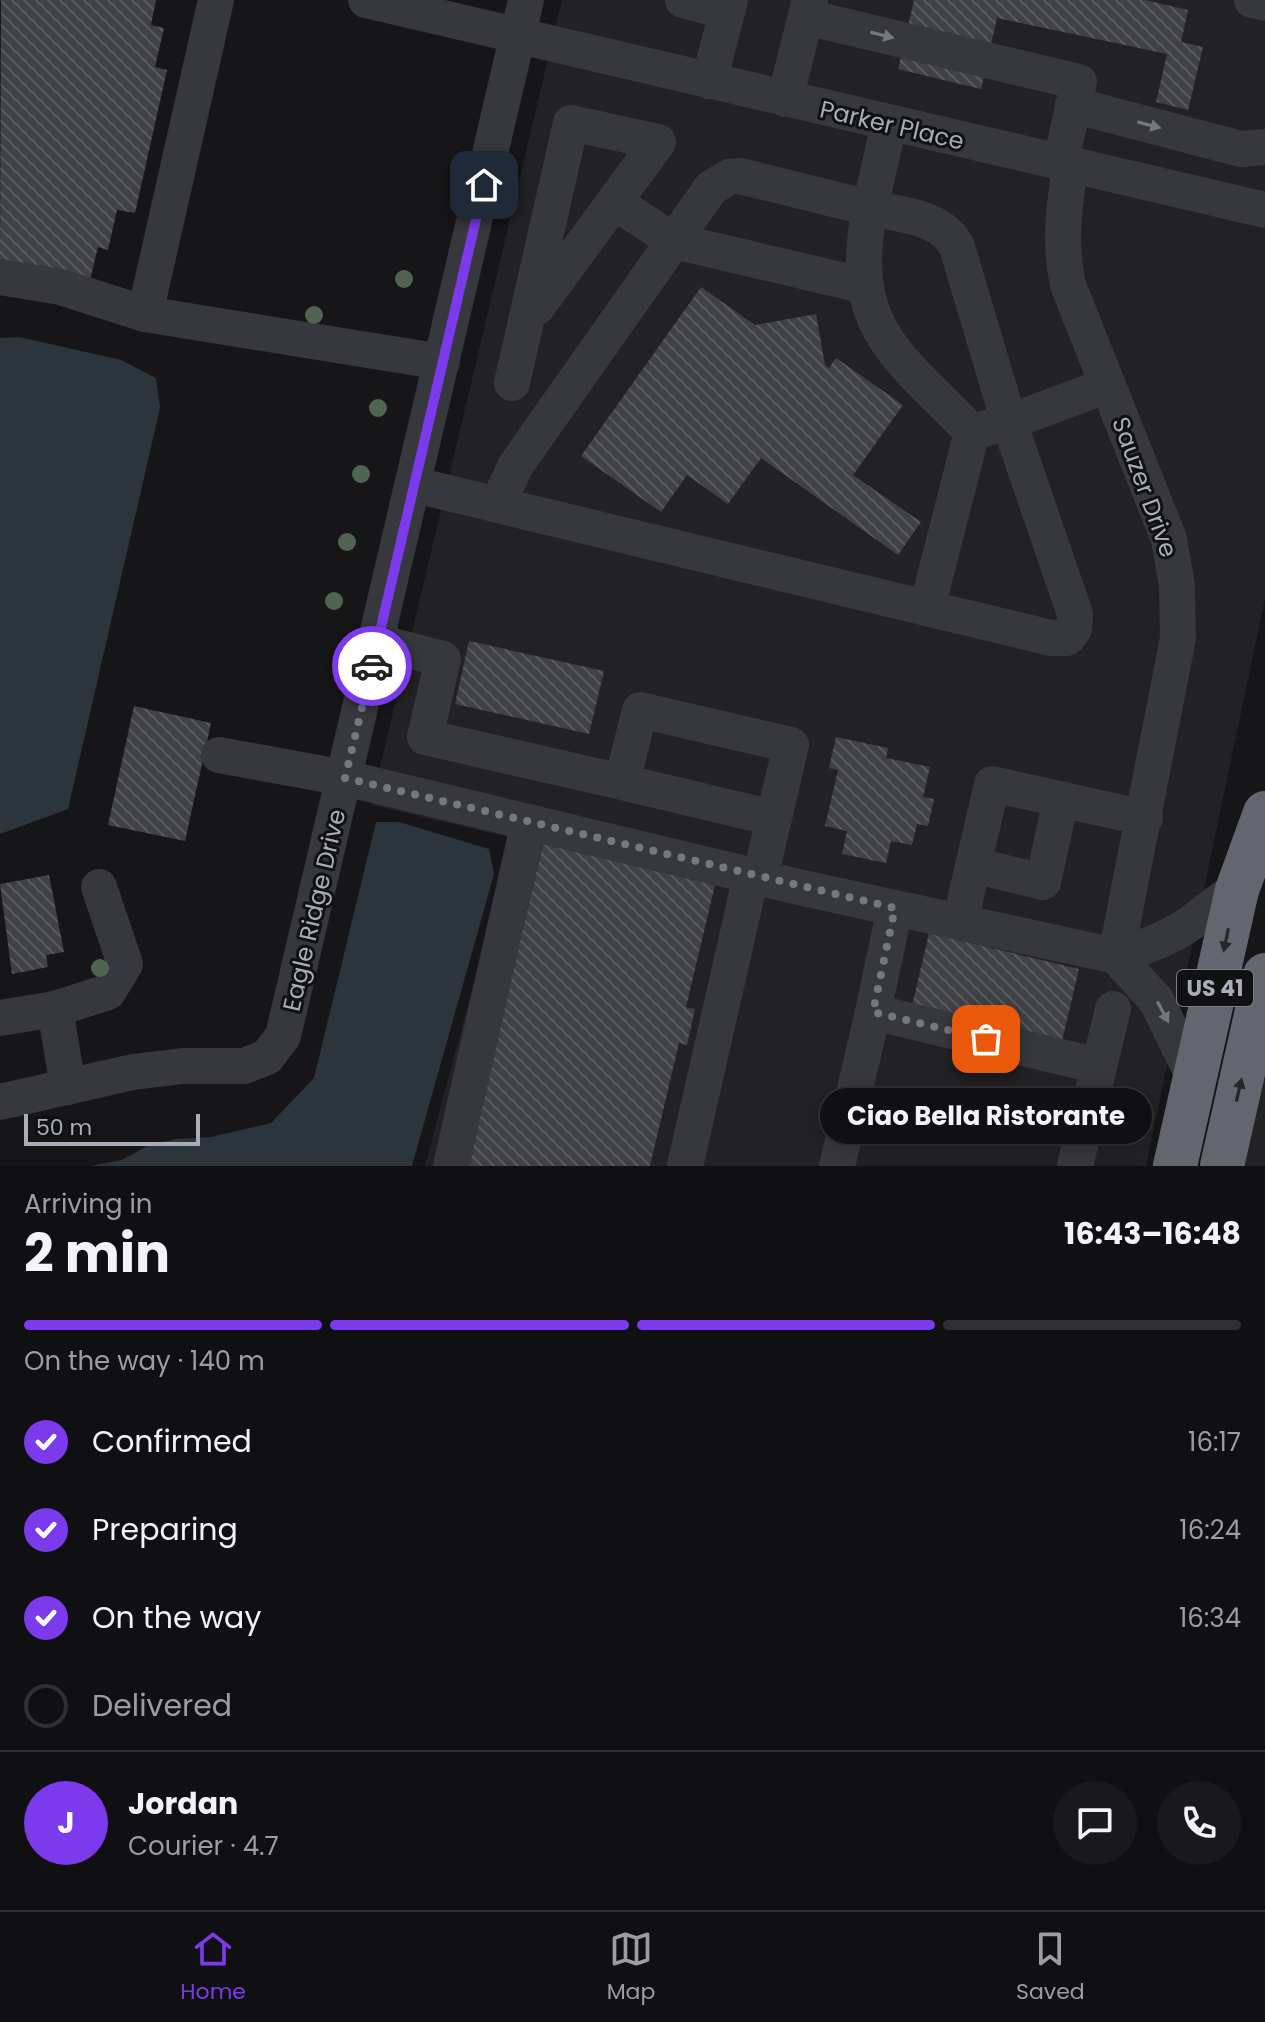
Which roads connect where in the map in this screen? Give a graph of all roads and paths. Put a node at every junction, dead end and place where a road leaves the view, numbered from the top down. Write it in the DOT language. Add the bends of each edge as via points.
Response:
graph roads {
  1 [pos="216,0"];
  2 [pos="366,0"];
  3 [pos="526,0"];
  4 [pos="683,0"];
  5 [pos="1252,0"];
  6 [pos="1265,3"];
  7 [pos="728,6"];
  8 [pos="808,8"];
  9 [pos="519,37"];
  10 [pos="709,81"];
  11 [pos="1076,94"];
  12 [pos="785,99"];
  13 [pos="889,124"];
  14 [pos="1265,147"];
  15 [pos="1065,165"];
  16 [pos="614,202"];
  17 [pos="870,208"];
  18 [pos="1265,210"];
  19 [pos="674,241"];
  20 [pos="0,277"];
  21 [pos="866,286"];
  22 [pos="145,314"];
  23 [pos="528,318"];
  24 [pos="442,362"];
  25 [pos="512,383"];
  26 [pos="1108,385"];
  27 [pos="1009,422"];
  28 [pos="972,432"];
  29 [pos="415,485"];
  30 [pos="497,505"];
  31 [pos="927,608"];
  32 [pos="377,642"];
  33 [pos="219,755"];
  34 [pos="511,756"];
  35 [pos="345,778"];
  36 [pos="622,782"];
  37 [pos="1061,799"];
  38 [pos="1265,813"];
  39 [pos="513,818"];
  40 [pos="774,818"];
  41 [pos="1145,818"];
  42 [pos="973,865"];
  43 [pos="756,877"];
  44 [pos="99,887"];
  45 [pos="1237,890"];
  46 [pos="895,908"];
  47 [pos="960,922"];
  48 [pos="1116,956"];
  49 [pos="1263,996"];
  50 [pos="55,1009"];
  51 [pos="1113,1009"];
  52 [pos="873,1012"];
  53 [pos="0,1018"];
  54 [pos="1099,1066"];
  55 [pos="1195,1079"];
  56 [pos="68,1087"];
  57 [pos="0,1102"];
  58 [pos="451,1166"];
  59 [pos="685,1166"];
  60 [pos="837,1166"];
  61 [pos="1075,1166"];
  62 [pos="1175,1166"];
  63 [pos="1222,1166"];
  1 -- 22 [label="street"];
  2 -- 9 [label="street, Parker Place"];
  3 -- 9 [label="street, Eagle Ridge Drive"];
  4 -- 7 [label="street"];
  5 -- 6 [label="street"];
  7 -- 10 [label="street"];
  8 -- 11 [label="street, one-way"];
  8 -- 12 [label="street"];
  9 -- 10 [label="street, Parker Place"];
  9 -- 24 [label="street, Eagle Ridge Drive"];
  10 -- 12 [label="street, Parker Place"];
  11 -- 14 [label="street, one-way" via="1241,149"];
  11 -- 15 [label="street, Sauzer Drive"];
  12 -- 13 [label="street, Parker Place"];
  13 -- 15 [label="street, Parker Place"];
  13 -- 17 [label="street"];
  15 -- 18 [label="street, Parker Place"];
  15 -- 26 [label="street, Sauzer Drive" via="1062,259 1078,315"];
  16 -- 19 [label="street"];
  16 -- 23 [label="street"];
  16 -- 23 [label="street" via="658,142 571,123"];
  17 -- 19 [label="street" via="729,177 711,188"];
  17 -- 21 [label="street" via="864,239"];
  17 -- 27 [label="street" via="929,222 950,234"];
  19 -- 21 [label="street"];
  19 -- 30 [label="street" via="516,465"];
  20 -- 22 [label="street" via="61,287"];
  21 -- 28 [label="street" via="875,325 887,344"];
  22 -- 24 [label="street"];
  23 -- 25 [label="street"];
  24 -- 29 [label="street, Eagle Ridge Drive"];
  26 -- 27 [label="street"];
  26 -- 41 [label="street, Sauzer Drive" via="1169,539 1177,586 1178,638"];
  27 -- 28 [label="street"];
  27 -- 31 [label="street" via="1075,614 1074,629 1067,638 1051,638"];
  28 -- 31 [label="street"];
  29 -- 30 [label="street"];
  29 -- 32 [label="street, Eagle Ridge Drive"];
  30 -- 31 [label="street"];
  32 -- 34 [label="street" via="443,659 425,737"];
  32 -- 35 [label="street, Eagle Ridge Drive"];
  33 -- 35 [label="street"];
  34 -- 36 [label="street"];
  34 -- 39 [label="street"];
  35 -- 39 [label="street"];
  35 -- 56 [label="street, Eagle Ridge Drive" via="290,1015 274,1049 244,1066 183,1066"];
  36 -- 40 [label="street"];
  36 -- 40 [label="street" via="640,710 791,745"];
  37 -- 41 [label="street"];
  37 -- 42 [label="street" via="992,784"];
  37 -- 42 [label="street" via="1043,882"];
  38 -- 45 [label="highway, US 41"];
  39 -- 43 [label="street"];
  39 -- 58 [label="street"];
  40 -- 43 [label="street"];
  41 -- 48 [label="street, Sauzer Drive"];
  42 -- 47 [label="street"];
  43 -- 46 [label="street"];
  43 -- 59 [label="street"];
  44 -- 50 [label="street" via="125,964 108,992"];
  45 -- 48 [label="street" via="1213,902 1183,929"];
  45 -- 55 [label="highway, US 41, one-way"];
  46 -- 47 [label="street"];
  46 -- 52 [label="street"];
  47 -- 48 [label="street"];
  48 -- 55 [label="street, one-way" via="1156,1000"];
  63 -- 49 [label="highway, US 41, one-way"];
  50 -- 53 [label="street"];
  50 -- 56 [label="street"];
  51 -- 54 [label="street"];
  52 -- 54 [label="street"];
  52 -- 60 [label="street"];
  54 -- 61 [label="street"];
  55 -- 62 [label="highway, US 41"];
  56 -- 57 [label="street"];
}
